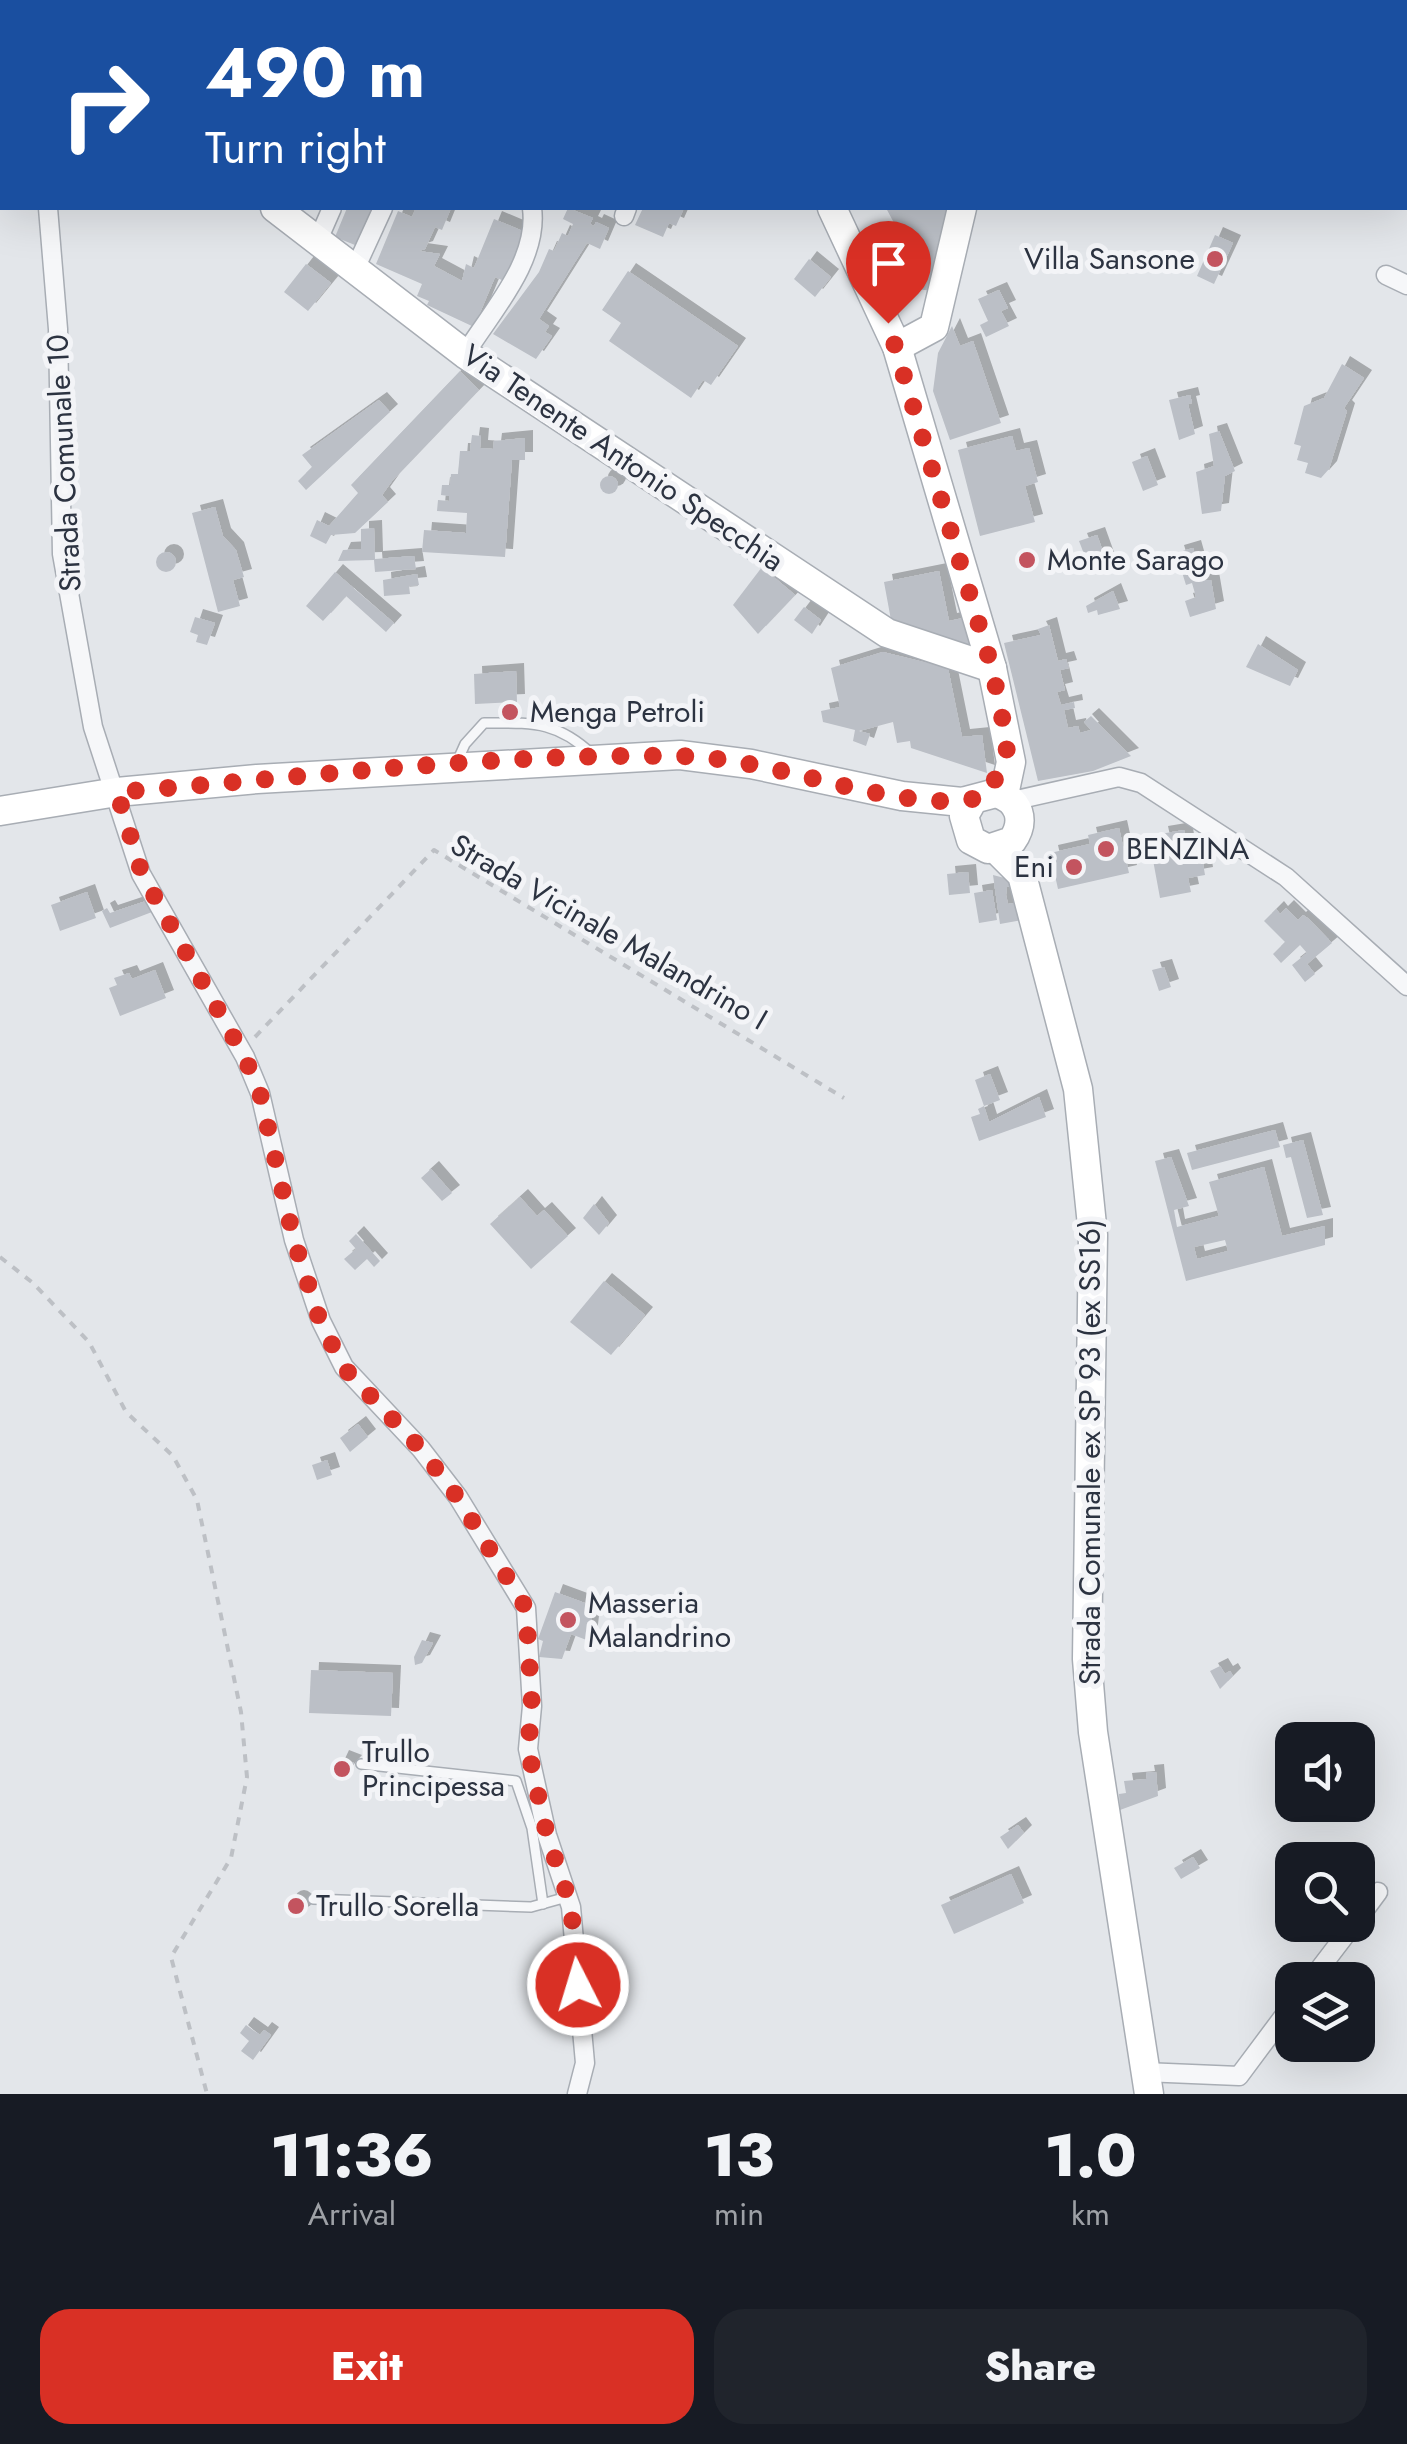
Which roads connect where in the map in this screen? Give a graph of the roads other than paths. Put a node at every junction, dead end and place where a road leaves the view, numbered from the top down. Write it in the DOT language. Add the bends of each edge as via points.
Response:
graph roads {
  1 [pos="48,210"];
  2 [pos="278,210"];
  3 [pos="331,210"];
  4 [pos="382,210"];
  5 [pos="532,210"];
  6 [pos="833,210"];
  7 [pos="962,210"];
  8 [pos="318,240"];
  9 [pos="355,269"];
  10 [pos="1386,275"];
  11 [pos="1407,285"];
  12 [pos="897,347"];
  13 [pos="465,354"];
  14 [pos="992,668"];
  15 [pos="596,758"];
  16 [pos="456,766"];
  17 [pos="117,792"];
  18 [pos="902,796"];
  19 [pos="995,797"];
  20 [pos="0,811"];
  21 [pos="965,829"];
  22 [pos="1019,830"];
  23 [pos="996,849"];
  24 [pos="1040,930"];
  25 [pos="1407,986"];
  26 [pos="362,1764"];
  27 [pos="1378,1892"];
  28 [pos="1375,1896"];
  29 [pos="567,1897"];
  30 [pos="313,1899"];
  31 [pos="544,1904"];
  32 [pos="1340,1942"];
  33 [pos="1325,1962"];
  34 [pos="1275,2028"];
  35 [pos="1146,2083"];
  36 [pos="577,2094"];
  1 -- 17 [label="street, Strada Comunale 10" via="58,328 62,554 93,728"];
  2 -- 8 [label="main road, Via Tenente Antonio Specchia"];
  3 -- 8 [label="street"];
  4 -- 9 [label="street"];
  5 -- 13 [label="street" via="528,253"];
  6 -- 12 [label="main road"];
  7 -- 12 [label="main road" via="934,327"];
  8 -- 9 [label="main road, Via Tenente Antonio Specchia"];
  9 -- 13 [label="main road, Via Tenente Antonio Specchia"];
  10 -- 11 [label="street"];
  12 -- 14 [label="main road"];
  13 -- 14 [label="main road, Via Tenente Antonio Specchia" via="887,633"];
  14 -- 19 [label="main road" via="1008,746"];
  15 -- 16 [label="main road"];
  15 -- 16 [label="lane" via="576,738 542,722 484,723 464,744"];
  15 -- 18 [label="main road" via="734,762"];
  16 -- 17 [label="main road"];
  17 -- 20 [label="main road"];
  17 -- 29 [label="street, Strada Comunale 10" via="142,874 241,1051 272,1132 284,1204 320,1321 344,1368 458,1498 526,1608 528,1749"];
  18 -- 19 [label="main road"];
  18 -- 21 [label="main road"];
  19 -- 21 [label="main road" via="966,810"];
  19 -- 22 [label="main road" via="1020,818"];
  19 -- 25 [label="street" via="1118,777 1140,783 1286,877"];
  21 -- 23 [label="main road" via="976,844"];
  22 -- 23 [label="main road"];
  22 -- 24 [label="main road, Strada Comunale ex SP 93 (ex SS16)"];
  23 -- 24 [label="main road, Strada Comunale ex SP 93 (ex SS16)" via="1022,875"];
  24 -- 35 [label="main road, Strada Comunale ex SP 93 (ex SS16)" via="1078,1089 1093,1235 1087,1659"];
  26 -- 31 [label="lane" via="516,1781 532,1828"];
  27 -- 28 [label="street"];
  29 -- 31 [label="lane"];
  29 -- 36 [label="street, Strada Comunale 10" via="585,2064"];
  30 -- 31 [label="lane"];
  32 -- 33 [label="street"];
  34 -- 35 [label="street" via="1239,2076"];
}
